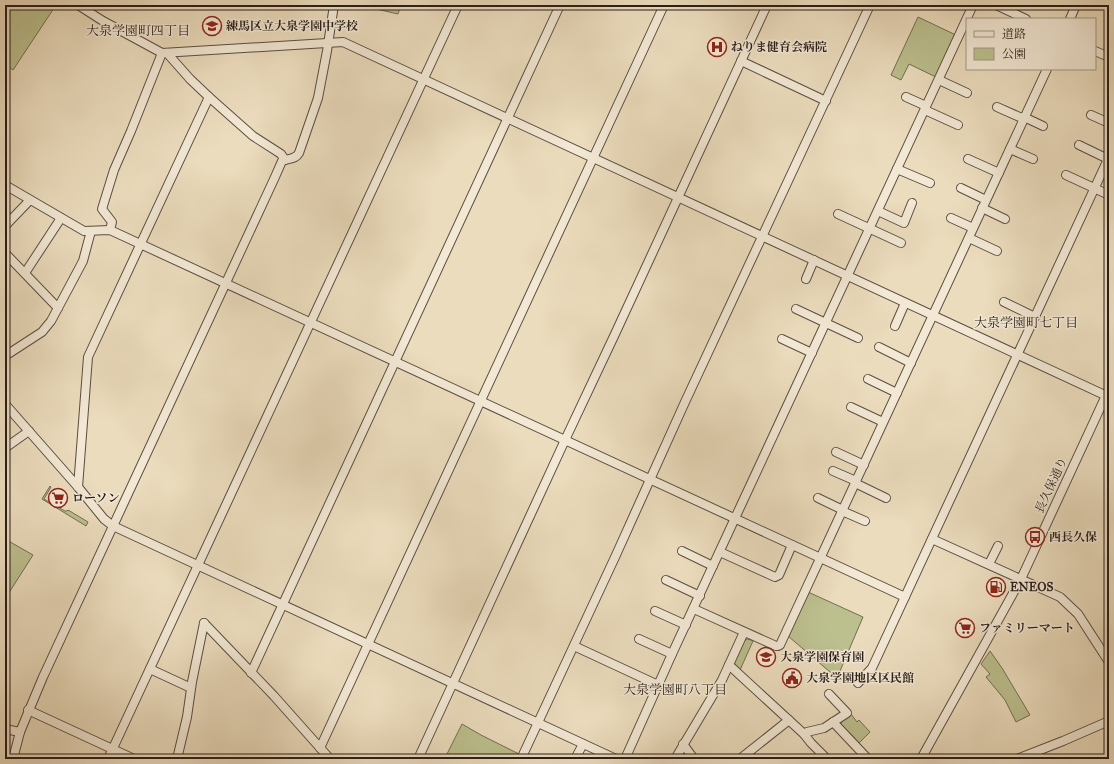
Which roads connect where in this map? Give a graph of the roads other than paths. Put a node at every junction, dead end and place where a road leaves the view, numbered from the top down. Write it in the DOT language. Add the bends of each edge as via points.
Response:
graph roads {
  1 [pos="78,5"];
  2 [pos="334,5"];
  3 [pos="458,5"];
  4 [pos="560,5"];
  5 [pos="664,5"];
  6 [pos="767,5"];
  7 [pos="870,5"];
  8 [pos="973,5"];
  9 [pos="996,5"];
  10 [pos="1076,5"];
  11 [pos="967,18"];
  12 [pos="1024,18"];
  13 [pos="1070,18"];
  14 [pos="966,20"];
  15 [pos="328,43"];
  16 [pos="1096,51"];
  17 [pos="165,53"];
  18 [pos="1109,57"];
  19 [pos="741,61"];
  20 [pos="1047,70"];
  21 [pos="423,80"];
  22 [pos="938,80"];
  23 [pos="967,93"];
  24 [pos="209,97"];
  25 [pos="906,97"];
  26 [pos="826,101"];
  27 [pos="997,107"];
  28 [pos="926,108"];
  29 [pos="1091,115"];
  30 [pos="1024,118"];
  31 [pos="508,119"];
  32 [pos="1109,123"];
  33 [pos="958,125"];
  34 [pos="1043,126"];
  35 [pos="1079,145"];
  36 [pos="1010,149"];
  37 [pos="593,158"];
  38 [pos="1109,158"];
  39 [pos="968,159"];
  40 [pos="1033,159"];
  41 [pos="285,160"];
  42 [pos="897,169"];
  43 [pos="999,173"];
  44 [pos="1106,173"];
  45 [pos="1066,175"];
  46 [pos="930,183"];
  47 [pos="5,185"];
  48 [pos="961,188"];
  49 [pos="1095,188"];
  50 [pos="1109,195"];
  51 [pos="678,198"];
  52 [pos="30,200"];
  53 [pos="986,200"];
  54 [pos="912,203"];
  55 [pos="982,208"];
  56 [pos="878,211"];
  57 [pos="838,214"];
  58 [pos="61,218"];
  59 [pos="951,218"];
  60 [pos="1005,219"];
  61 [pos="5,226"];
  62 [pos="870,228"];
  63 [pos="973,228"];
  64 [pos="110,230"];
  65 [pos="91,231"];
  66 [pos="763,236"];
  67 [pos="969,238"];
  68 [pos="901,243"];
  69 [pos="140,244"];
  70 [pos="997,251"];
  71 [pos="5,253"];
  72 [pos="814,260"];
  73 [pos="25,273"];
  74 [pos="848,276"];
  75 [pos="806,280"];
  76 [pos="225,283"];
  77 [pos="1004,302"];
  78 [pos="905,303"];
  79 [pos="58,308"];
  80 [pos="796,309"];
  81 [pos="933,315"];
  82 [pos="1035,317"];
  83 [pos="310,322"];
  84 [pos="826,323"];
  85 [pos="895,326"];
  86 [pos="858,338"];
  87 [pos="782,339"];
  88 [pos="879,348"];
  89 [pos="812,353"];
  90 [pos="1018,354"];
  91 [pos="5,356"];
  92 [pos="395,362"];
  93 [pos="911,362"];
  94 [pos="868,379"];
  95 [pos="897,393"];
  96 [pos="1108,393"];
  97 [pos="480,401"];
  98 [pos="5,404"];
  99 [pos="851,407"];
  100 [pos="883,422"];
  101 [pos="29,431"];
  102 [pos="565,440"];
  103 [pos="5,448"];
  104 [pos="836,452"];
  105 [pos="864,465"];
  106 [pos="833,470"];
  107 [pos="75,478"];
  108 [pos="650,480"];
  109 [pos="856,482"];
  110 [pos="818,498"];
  111 [pos="886,498"];
  112 [pos="843,511"];
  113 [pos="735,519"];
  114 [pos="865,521"];
  115 [pos="113,526"];
  116 [pos="932,539"];
  117 [pos="792,545"];
  118 [pos="998,546"];
  119 [pos="682,551"];
  120 [pos="720,552"];
  121 [pos="820,558"];
  122 [pos="989,564"];
  123 [pos="198,566"];
  124 [pos="713,566"];
  125 [pos="1021,579"];
  126 [pos="666,580"];
  127 [pos="700,596"];
  128 [pos="905,597"];
  129 [pos="283,605"];
  130 [pos="694,609"];
  131 [pos="655,612"];
  132 [pos="686,625"];
  133 [pos="744,632"];
  134 [pos="638,639"];
  135 [pos="368,644"];
  136 [pos="574,646"];
  137 [pos="672,654"];
  138 [pos="1109,662"];
  139 [pos="729,665"];
  140 [pos="150,669"];
  141 [pos="251,673"];
  142 [pos="858,683"];
  143 [pos="453,684"];
  144 [pos="658,685"];
  145 [pos="191,688"];
  146 [pos="829,694"];
  147 [pos="28,710"];
  148 [pos="789,720"];
  149 [pos="1109,721"];
  150 [pos="834,722"];
  151 [pos="538,723"];
  152 [pos="5,729"];
  153 [pos="20,732"];
  154 [pos="804,734"];
  155 [pos="583,744"];
  156 [pos="683,744"];
  157 [pos="320,748"];
  158 [pos="113,750"];
  159 [pos="863,757"];
  160 [pos="13,759"];
  161 [pos="108,759"];
  162 [pos="134,759"];
  163 [pos="178,759"];
  164 [pos="330,759"];
  165 [pos="418,759"];
  166 [pos="521,759"];
  167 [pos="575,759"];
  168 [pos="616,759"];
  169 [pos="624,759"];
  170 [pos="675,759"];
  171 [pos="694,759"];
  172 [pos="740,759"];
  173 [pos="827,759"];
  174 [pos="921,759"];
  175 [pos="1017,759"];
  1 -- 17 [label="street"];
  2 -- 15 [label="street"];
  3 -- 21 [label="street"];
  4 -- 31 [label="street"];
  5 -- 37 [label="street"];
  6 -- 19 [label="street"];
  7 -- 26 [label="street"];
  8 -- 11 [label="street"];
  9 -- 12 [label="street"];
  10 -- 13 [label="street"];
  14 -- 22 [label="street"];
  15 -- 17 [label="street"];
  15 -- 21 [label="street" via="343,42"];
  15 -- 41 [label="street" via="320,90 306,134 297,156"];
  16 -- 18 [label="street"];
  17 -- 24 [label="street"];
  17 -- 64 [label="street" via="114,170 102,208 112,222"];
  19 -- 26 [label="street"];
  19 -- 51 [label="street"];
  20 -- 30 [label="street"];
  21 -- 31 [label="street"];
  21 -- 83 [label="street"];
  22 -- 23 [label="street"];
  22 -- 28 [label="street"];
  24 -- 41 [label="street" via="253,136 281,154"];
  24 -- 69 [label="street"];
  25 -- 28 [label="street"];
  26 -- 66 [label="street"];
  27 -- 30 [label="street"];
  28 -- 33 [label="street"];
  28 -- 42 [label="street"];
  29 -- 32 [label="street"];
  30 -- 34 [label="street"];
  30 -- 36 [label="street"];
  31 -- 37 [label="street"];
  31 -- 92 [label="street"];
  35 -- 38 [label="street"];
  36 -- 40 [label="street"];
  36 -- 43 [label="street"];
  37 -- 51 [label="street"];
  37 -- 97 [label="street"];
  38 -- 44 [label="street"];
  39 -- 43 [label="street"];
  41 -- 76 [label="street"];
  42 -- 46 [label="street"];
  42 -- 56 [label="street"];
  43 -- 53 [label="street"];
  44 -- 49 [label="street"];
  45 -- 49 [label="street"];
  47 -- 52 [label="street"];
  48 -- 53 [label="street"];
  49 -- 50 [label="street"];
  49 -- 82 [label="street"];
  51 -- 66 [label="street"];
  51 -- 102 [label="street"];
  52 -- 58 [label="street"];
  52 -- 61 [label="street"];
  53 -- 55 [label="street"];
  54 -- 56 [label="street" via="904,223"];
  55 -- 60 [label="street"];
  55 -- 63 [label="street"];
  56 -- 62 [label="street"];
  57 -- 62 [label="street"];
  58 -- 65 [label="street" via="84,231"];
  58 -- 73 [label="street"];
  59 -- 63 [label="street"];
  62 -- 68 [label="street"];
  62 -- 74 [label="street"];
  63 -- 67 [label="street"];
  64 -- 65 [label="street"];
  64 -- 69 [label="street"];
  65 -- 79 [label="street" via="83,260"];
  66 -- 72 [label="street"];
  66 -- 108 [label="street"];
  67 -- 70 [label="street"];
  67 -- 81 [label="street"];
  69 -- 76 [label="street"];
  69 -- 107 [label="street" via="88,357"];
  71 -- 73 [label="street"];
  72 -- 74 [label="street"];
  72 -- 75 [label="street"];
  73 -- 79 [label="street"];
  74 -- 78 [label="street"];
  74 -- 84 [label="street"];
  76 -- 83 [label="street"];
  76 -- 115 [label="street"];
  77 -- 82 [label="street"];
  78 -- 81 [label="street"];
  78 -- 85 [label="street"];
  79 -- 91 [label="street" via="42,332"];
  80 -- 84 [label="street"];
  81 -- 90 [label="street"];
  81 -- 93 [label="street"];
  82 -- 90 [label="street"];
  83 -- 92 [label="street"];
  83 -- 123 [label="street"];
  84 -- 86 [label="street"];
  84 -- 89 [label="street"];
  87 -- 89 [label="street"];
  88 -- 93 [label="street"];
  89 -- 113 [label="street"];
  90 -- 96 [label="street"];
  90 -- 116 [label="street"];
  92 -- 97 [label="street"];
  92 -- 129 [label="street"];
  93 -- 95 [label="street"];
  94 -- 95 [label="street"];
  95 -- 100 [label="street"];
  96 -- 125 [label="street, 長久保通り"];
  97 -- 102 [label="street"];
  97 -- 135 [label="street"];
  98 -- 101 [label="street"];
  99 -- 100 [label="street"];
  100 -- 105 [label="street"];
  101 -- 103 [label="street"];
  101 -- 107 [label="street"];
  102 -- 108 [label="street"];
  102 -- 143 [label="street"];
  104 -- 105 [label="street"];
  105 -- 109 [label="street"];
  106 -- 109 [label="street"];
  107 -- 115 [label="street" via="78,487"];
  108 -- 113 [label="street"];
  108 -- 136 [label="street"];
  109 -- 111 [label="street"];
  109 -- 112 [label="street"];
  110 -- 112 [label="street"];
  112 -- 114 [label="street"];
  112 -- 121 [label="street"];
  113 -- 117 [label="street"];
  113 -- 120 [label="street"];
  115 -- 123 [label="street"];
  115 -- 147 [label="street"];
  116 -- 122 [label="street"];
  116 -- 128 [label="street"];
  117 -- 120 [label="street" via="779,575 775,577"];
  117 -- 121 [label="street"];
  118 -- 122 [label="street"];
  119 -- 124 [label="street"];
  120 -- 124 [label="street"];
  121 -- 128 [label="street"];
  121 -- 133 [label="street" via="780,645 776,646"];
  122 -- 125 [label="street"];
  123 -- 129 [label="street"];
  123 -- 140 [label="street"];
  124 -- 127 [label="street"];
  125 -- 138 [label="street" via="1060,597 1078,614"];
  125 -- 174 [label="street, 長久保通り"];
  126 -- 127 [label="street"];
  127 -- 130 [label="street"];
  128 -- 142 [label="street" via="872,668"];
  129 -- 135 [label="street"];
  129 -- 141 [label="street"];
  130 -- 132 [label="street"];
  130 -- 133 [label="street"];
  131 -- 132 [label="street"];
  132 -- 137 [label="street"];
  133 -- 139 [label="street"];
  134 -- 137 [label="street"];
  135 -- 143 [label="street"];
  135 -- 157 [label="street"];
  136 -- 144 [label="street"];
  136 -- 151 [label="street"];
  137 -- 144 [label="street"];
  139 -- 148 [label="street"];
  139 -- 156 [label="street"];
  140 -- 145 [label="street"];
  140 -- 158 [label="street"];
  141 -- 145 [label="street" via="204,623"];
  141 -- 157 [label="street"];
  143 -- 151 [label="street"];
  143 -- 165 [label="street"];
  144 -- 169 [label="street"];
  145 -- 163 [label="street"];
  146 -- 150 [label="street" via="847,712"];
  147 -- 153 [label="street"];
  147 -- 158 [label="street"];
  148 -- 154 [label="street"];
  148 -- 172 [label="street"];
  149 -- 175 [label="street"];
  150 -- 154 [label="street"];
  150 -- 159 [label="street"];
  151 -- 155 [label="street"];
  151 -- 166 [label="street"];
  152 -- 153 [label="street"];
  153 -- 160 [label="street"];
  154 -- 173 [label="street"];
  155 -- 167 [label="street"];
  155 -- 168 [label="street"];
  156 -- 170 [label="street"];
  156 -- 171 [label="street"];
  157 -- 164 [label="street"];
  158 -- 161 [label="street"];
  158 -- 162 [label="street"];
}
